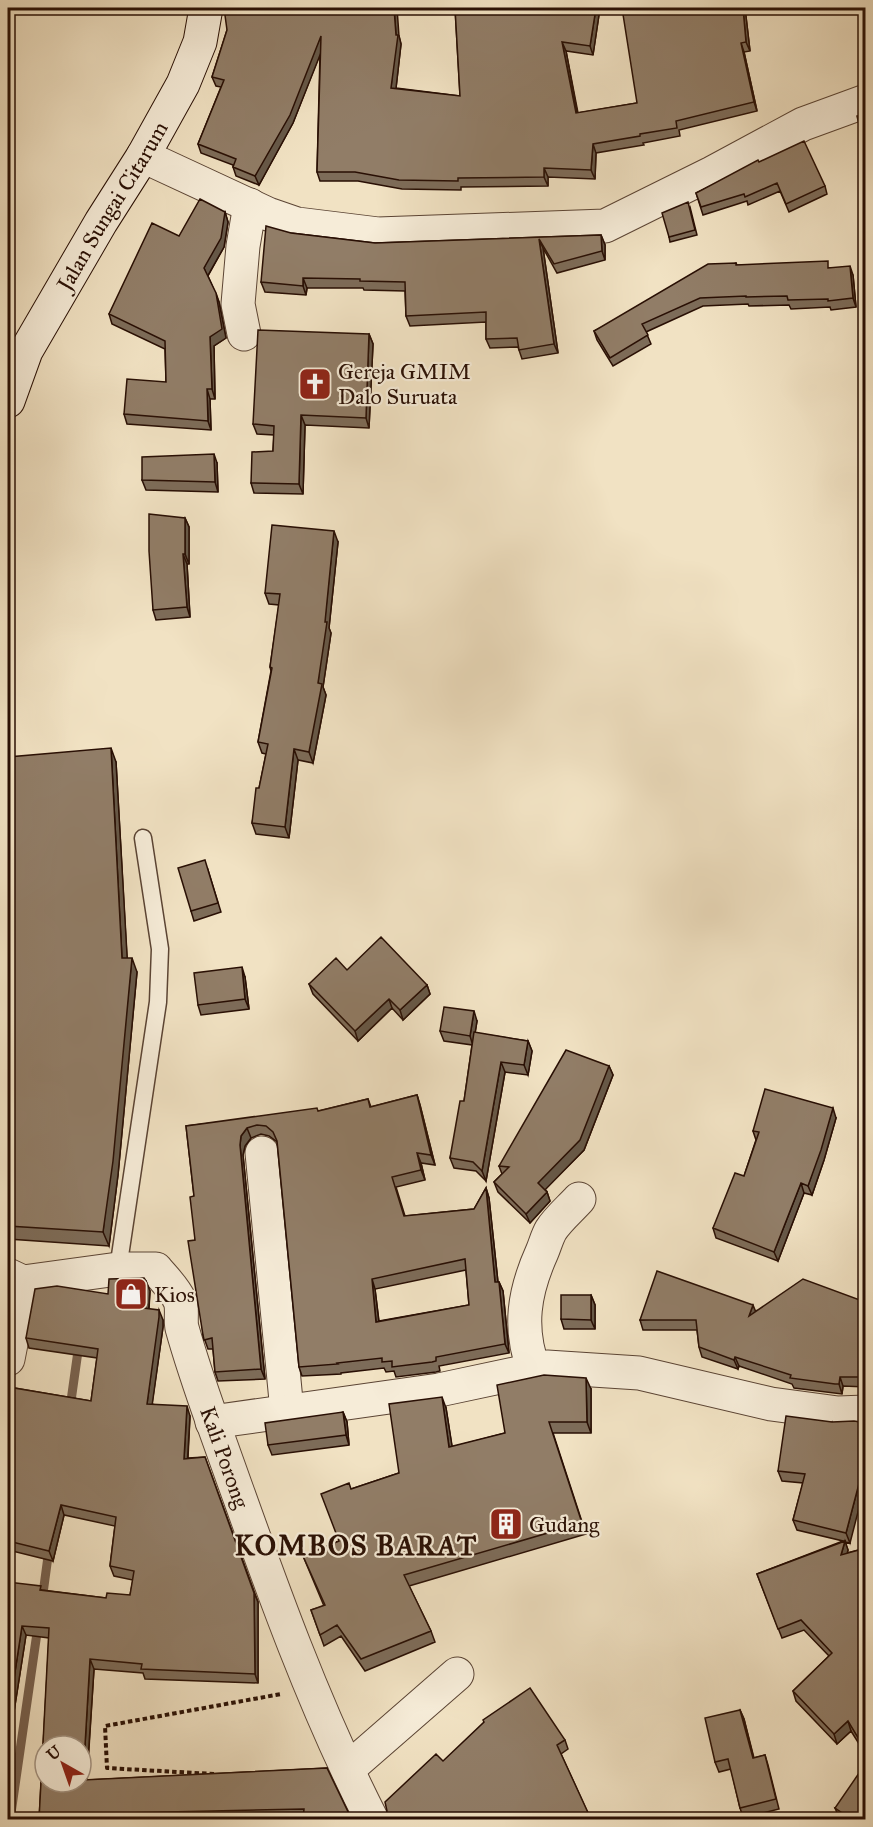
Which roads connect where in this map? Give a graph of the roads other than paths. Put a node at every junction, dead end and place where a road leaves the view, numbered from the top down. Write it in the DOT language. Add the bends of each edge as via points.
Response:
graph roads {
  1 [pos="206,8"];
  2 [pos="866,101"];
  3 [pos="143,156"];
  4 [pos="250,205"];
  5 [pos="244,334"];
  6 [pos="8,401"];
  7 [pos="143,838"];
  8 [pos="262,1152"];
  9 [pos="579,1199"];
  10 [pos="118,1269"];
  11 [pos="15,1278"];
  12 [pos="8,1359"];
  13 [pos="534,1370"];
  14 [pos="287,1411"];
  15 [pos="866,1412"];
  16 [pos="212,1422"];
  17 [pos="457,1674"];
  18 [pos="348,1769"];
  19 [pos="372,1820"];
  1 -- 3 [label="street, Jalan Sungai Citarum" via="200,42 183,84"];
  2 -- 4 [label="street" via="803,124 605,225 378,234 297,224"];
  3 -- 4 [label="street"];
  3 -- 6 [label="street, Jalan Sungai Citarum" via="26,351"];
  4 -- 5 [label="street" via="238,304"];
  7 -- 10 [label="lane" via="160,949 158,1002"];
  8 -- 14 [label="street"];
  9 -- 13 [label="street" via="551,1230 527,1293 526,1350"];
  10 -- 11 [label="street, Kali Porong"];
  10 -- 16 [label="street, Kali Porong" via="156,1269 173,1290 180,1303 183,1330"];
  11 -- 12 [label="street"];
  13 -- 14 [label="street" via="439,1390"];
  13 -- 15 [label="street" via="547,1367 639,1373 771,1404 838,1413"];
  14 -- 16 [label="street"];
  16 -- 18 [label="street, Kali Porong" via="310,1688"];
  17 -- 18 [label="street"];
  18 -- 19 [label="street, Kali Porong"];
}
